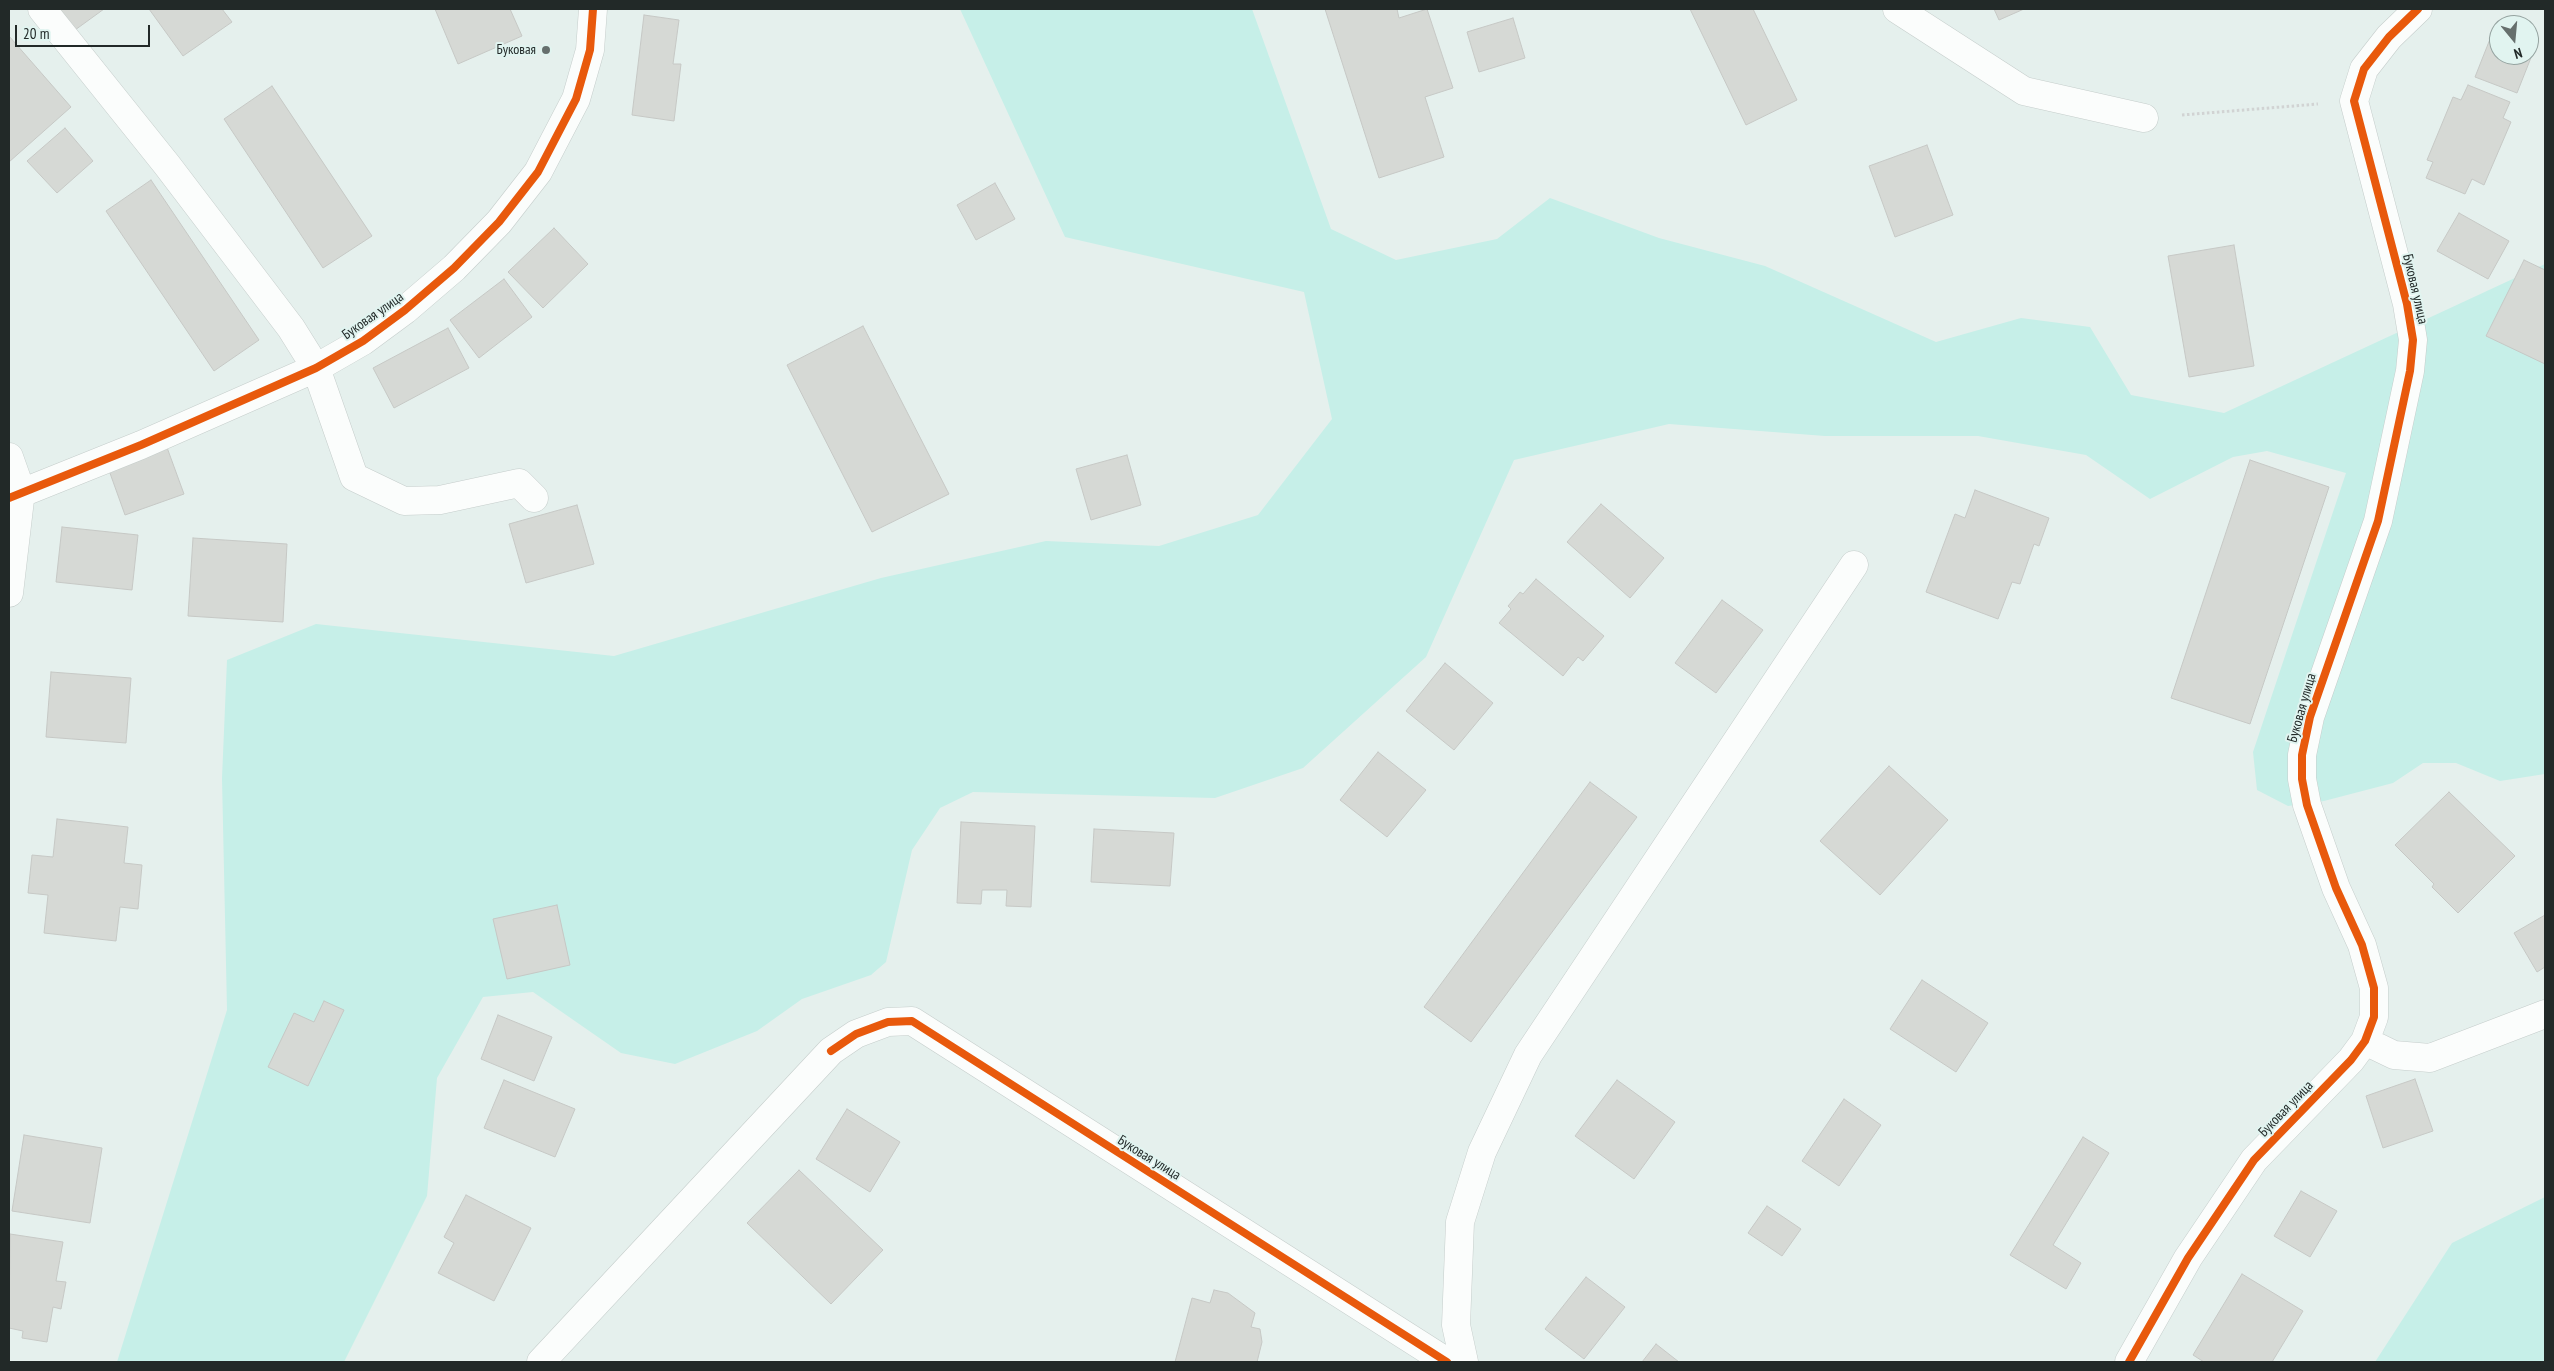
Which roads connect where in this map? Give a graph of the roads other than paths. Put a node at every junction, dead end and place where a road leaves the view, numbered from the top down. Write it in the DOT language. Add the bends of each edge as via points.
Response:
graph roads {
  1 [pos="42,9"];
  2 [pos="593,9"];
  3 [pos="1896,9"];
  4 [pos="2418,9"];
  5 [pos="2144,118"];
  6 [pos="316,368"];
  7 [pos="9,457"];
  8 [pos="15,495"];
  9 [pos="534,498"];
  10 [pos="1854,565"];
  11 [pos="9,593"];
  12 [pos="2545,1014"];
  13 [pos="2365,1041"];
  14 [pos="542,1362"];
  15 [pos="1447,1362"];
  16 [pos="1464,1362"];
  17 [pos="2129,1362"];
  1 -- 6 [label="street" via="173,173 291,328"];
  2 -- 6 [label="street, Буковая улица" via="590,50 576,99 538,172 499,222 454,268 363,341"];
  3 -- 5 [label="street" via="2024,91"];
  4 -- 13 [label="street, Буковая улица" via="2364,68 2354,101 2408,304 2412,340 2410,372 2378,521 2310,717 2302,755 2302,779 2310,814 2336,888 2362,945 2374,988 2374,1017"];
  6 -- 8 [label="street, Буковая улица" via="141,445"];
  6 -- 9 [label="street" via="354,477 404,500 440,500 519,483"];
  7 -- 8 [label="street"];
  8 -- 11 [label="street"];
  10 -- 16 [label="street" via="1528,1055 1482,1152 1460,1222 1456,1325"];
  12 -- 13 [label="street" via="2430,1058 2394,1055"];
  13 -- 17 [label="street, Буковая улица" via="2351,1060 2254,1160 2188,1258"];
  14 -- 15 [label="street, Буковая улица" via="831,1051 856,1034 888,1022 912,1022"];
}
